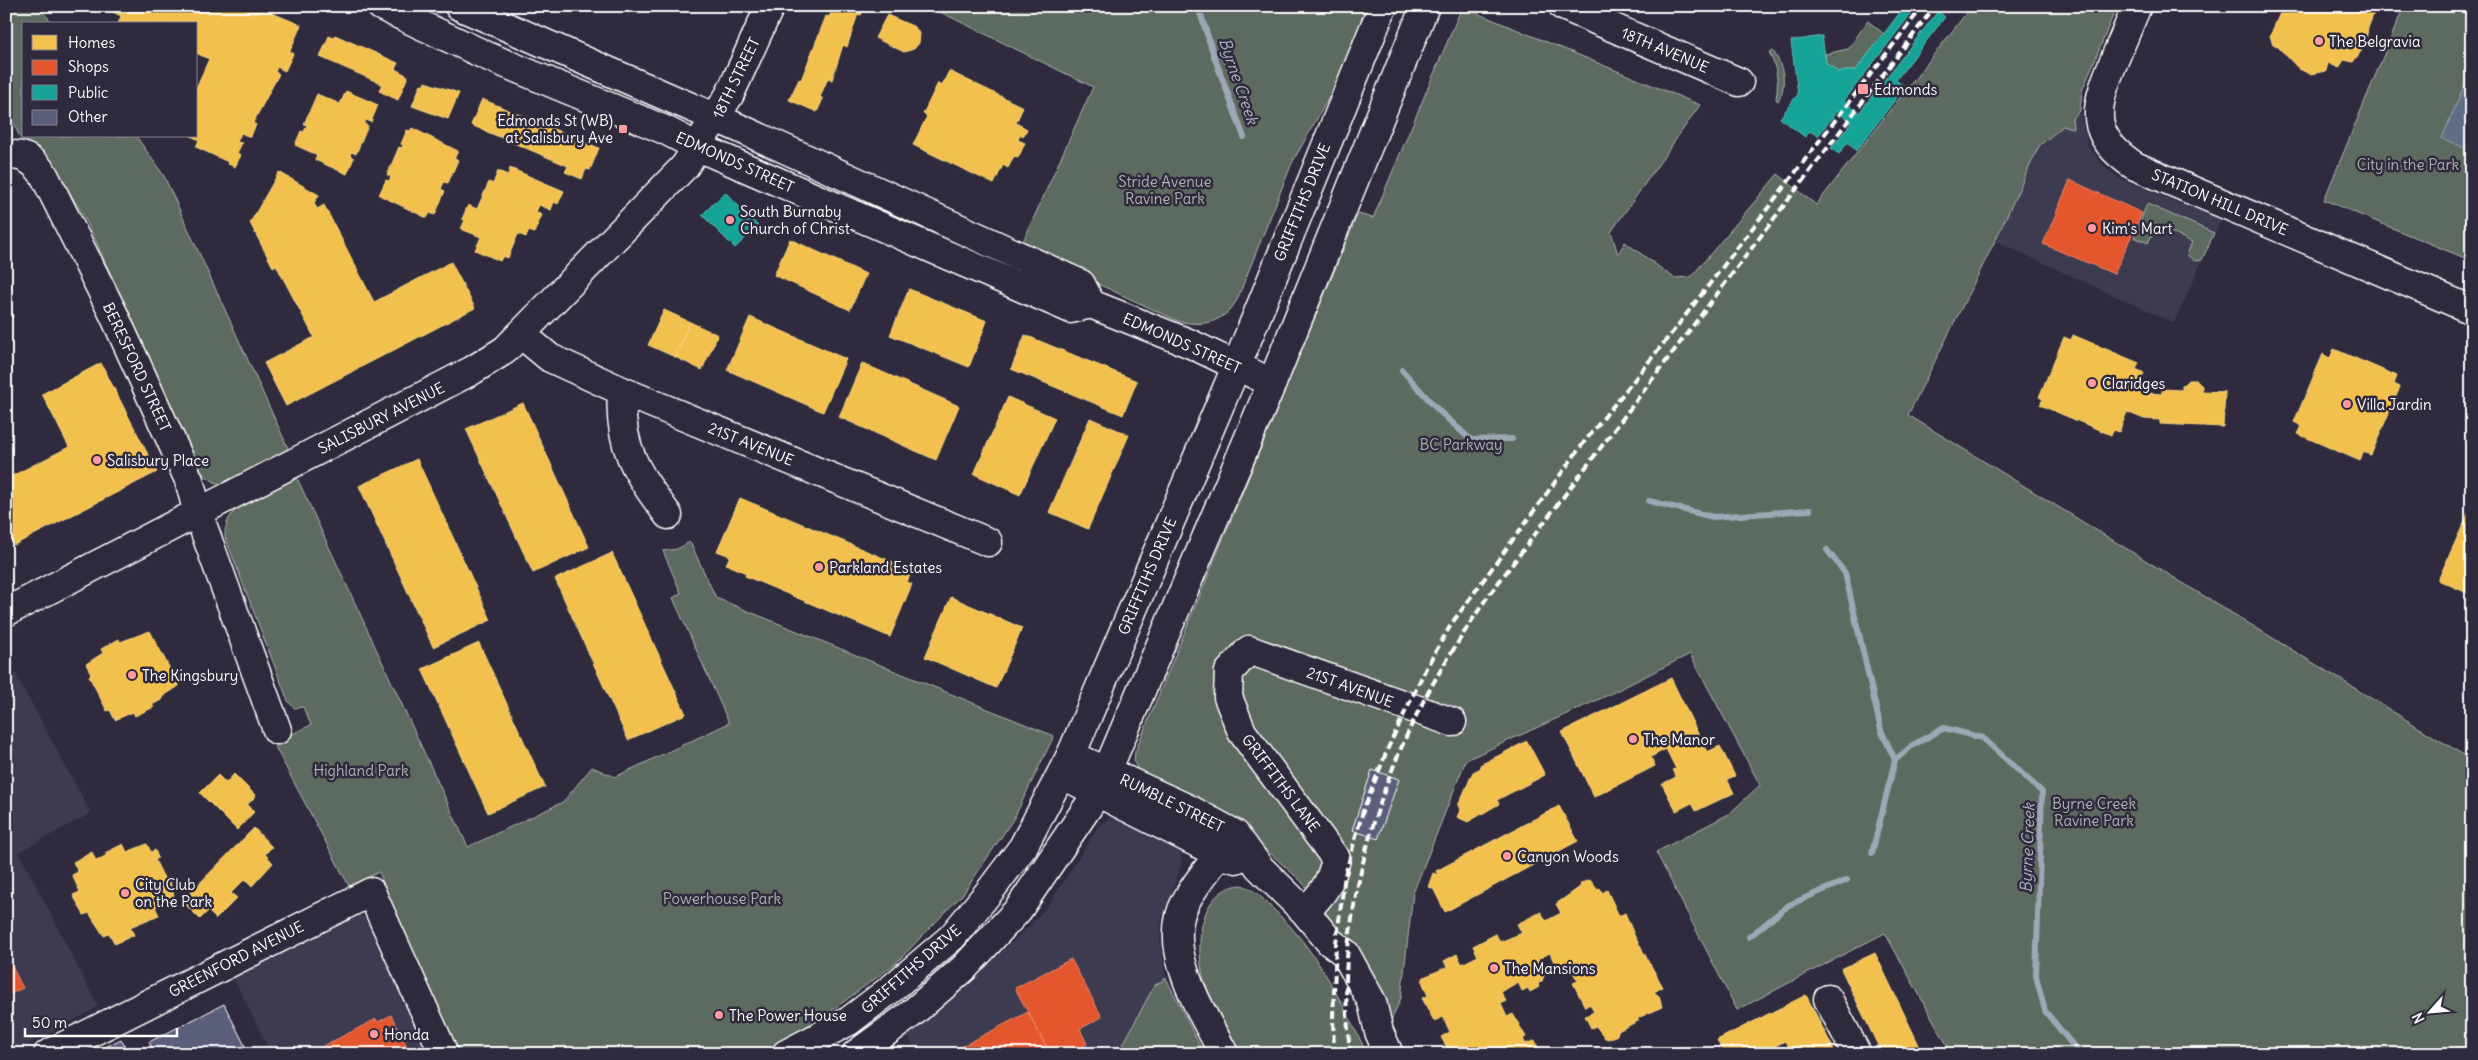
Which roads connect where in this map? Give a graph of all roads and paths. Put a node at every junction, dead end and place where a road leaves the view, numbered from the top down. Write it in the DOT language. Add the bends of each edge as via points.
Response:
graph roads {
  1 [pos="381,6"];
  2 [pos="459,6"];
  3 [pos="770,6"];
  4 [pos="1383,6"];
  5 [pos="1425,6"];
  6 [pos="1563,6"];
  7 [pos="2137,6"];
  8 [pos="1739,82"];
  9 [pos="716,118"];
  10 [pos="698,147"];
  11 [pos="16,156"];
  12 [pos="1091,304"];
  13 [pos="2472,310"];
  14 [pos="521,334"];
  15 [pos="1236,367"];
  16 [pos="1272,383"];
  17 [pos="622,390"];
  18 [pos="198,513"];
  19 [pos="668,515"];
  20 [pos="988,542"];
  21 [pos="6,612"];
  22 [pos="1249,650"];
  23 [pos="1452,722"];
  24 [pos="277,730"];
  25 [pos="1067,765"];
  26 [pos="1103,782"];
  27 [pos="1219,854"];
  28 [pos="1259,867"];
  29 [pos="1305,912"];
  30 [pos="1828,999"];
  31 [pos="1384,1043"];
  32 [pos="48,1054"];
  33 [pos="444,1054"];
  34 [pos="786,1054"];
  35 [pos="856,1054"];
  36 [pos="1224,1054"];
  37 [pos="1856,1054"];
  1 -- 10 [label="street, EDMONDS STREET" via="487,56 665,130"];
  2 -- 9 [label="street"];
  3 -- 9 [label="street, 18TH STREET"];
  4 -- 15 [label="street, GRIFFITHS DRIVE"];
  5 -- 16 [label="street"];
  6 -- 8 [label="street, 18TH AVENUE"];
  7 -- 13 [label="street, STATION HILL DRIVE" via="2099,102 2099,122 2108,143 2116,151 2135,166"];
  9 -- 10 [label="street, 18TH STREET"];
  9 -- 12 [label="street" via="1081,284"];
  10 -- 12 [label="street, EDMONDS STREET" via="1071,309"];
  10 -- 14 [label="street, SALISBURY AVENUE" via="685,166"];
  11 -- 18 [label="street, BERESFORD STREET" via="44,174 189,480"];
  12 -- 15 [label="street, EDMONDS STREET" via="1191,344"];
  14 -- 17 [label="street, 21ST AVENUE" via="550,358"];
  14 -- 18 [label="street, SALISBURY AVENUE" via="504,350 472,370"];
  15 -- 16 [label="street, EDMONDS STREET"];
  15 -- 25 [label="street, GRIFFITHS DRIVE"];
  16 -- 26 [label="street"];
  17 -- 19 [label="street" via="620,417 626,444 644,483"];
  17 -- 20 [label="street, 21ST AVENUE"];
  18 -- 21 [label="street, SALISBURY AVENUE"];
  18 -- 24 [label="street, BERESFORD STREET"];
  22 -- 23 [label="street, 21ST AVENUE"];
  22 -- 29 [label="street, GRIFFITHS LANE" via="1229,672 1228,697 1242,732 1336,859 1333,876"];
  25 -- 26 [label="street, RUMBLE STREET"];
  25 -- 34 [label="street, GRIFFITHS DRIVE" via="1022,847 952,937 849,1021"];
  26 -- 27 [label="street, RUMBLE STREET"];
  26 -- 28 [label="street, RUMBLE STREET" via="1189,809 1235,834"];
  26 -- 35 [label="street" via="1018,910 964,968 911,1014"];
  27 -- 28 [label="street, RUMBLE STREET"];
  27 -- 36 [label="street" via="1185,902 1179,936 1186,979"];
  28 -- 29 [label="street, RUMBLE STREET"];
  29 -- 31 [label="street, RUMBLE STREET" via="1330,942 1345,953 1372,1002"];
  30 -- 37 [label="street"];
  32 -- 33 [label="street, GREENFORD AVENUE" via="371,892"];
}
